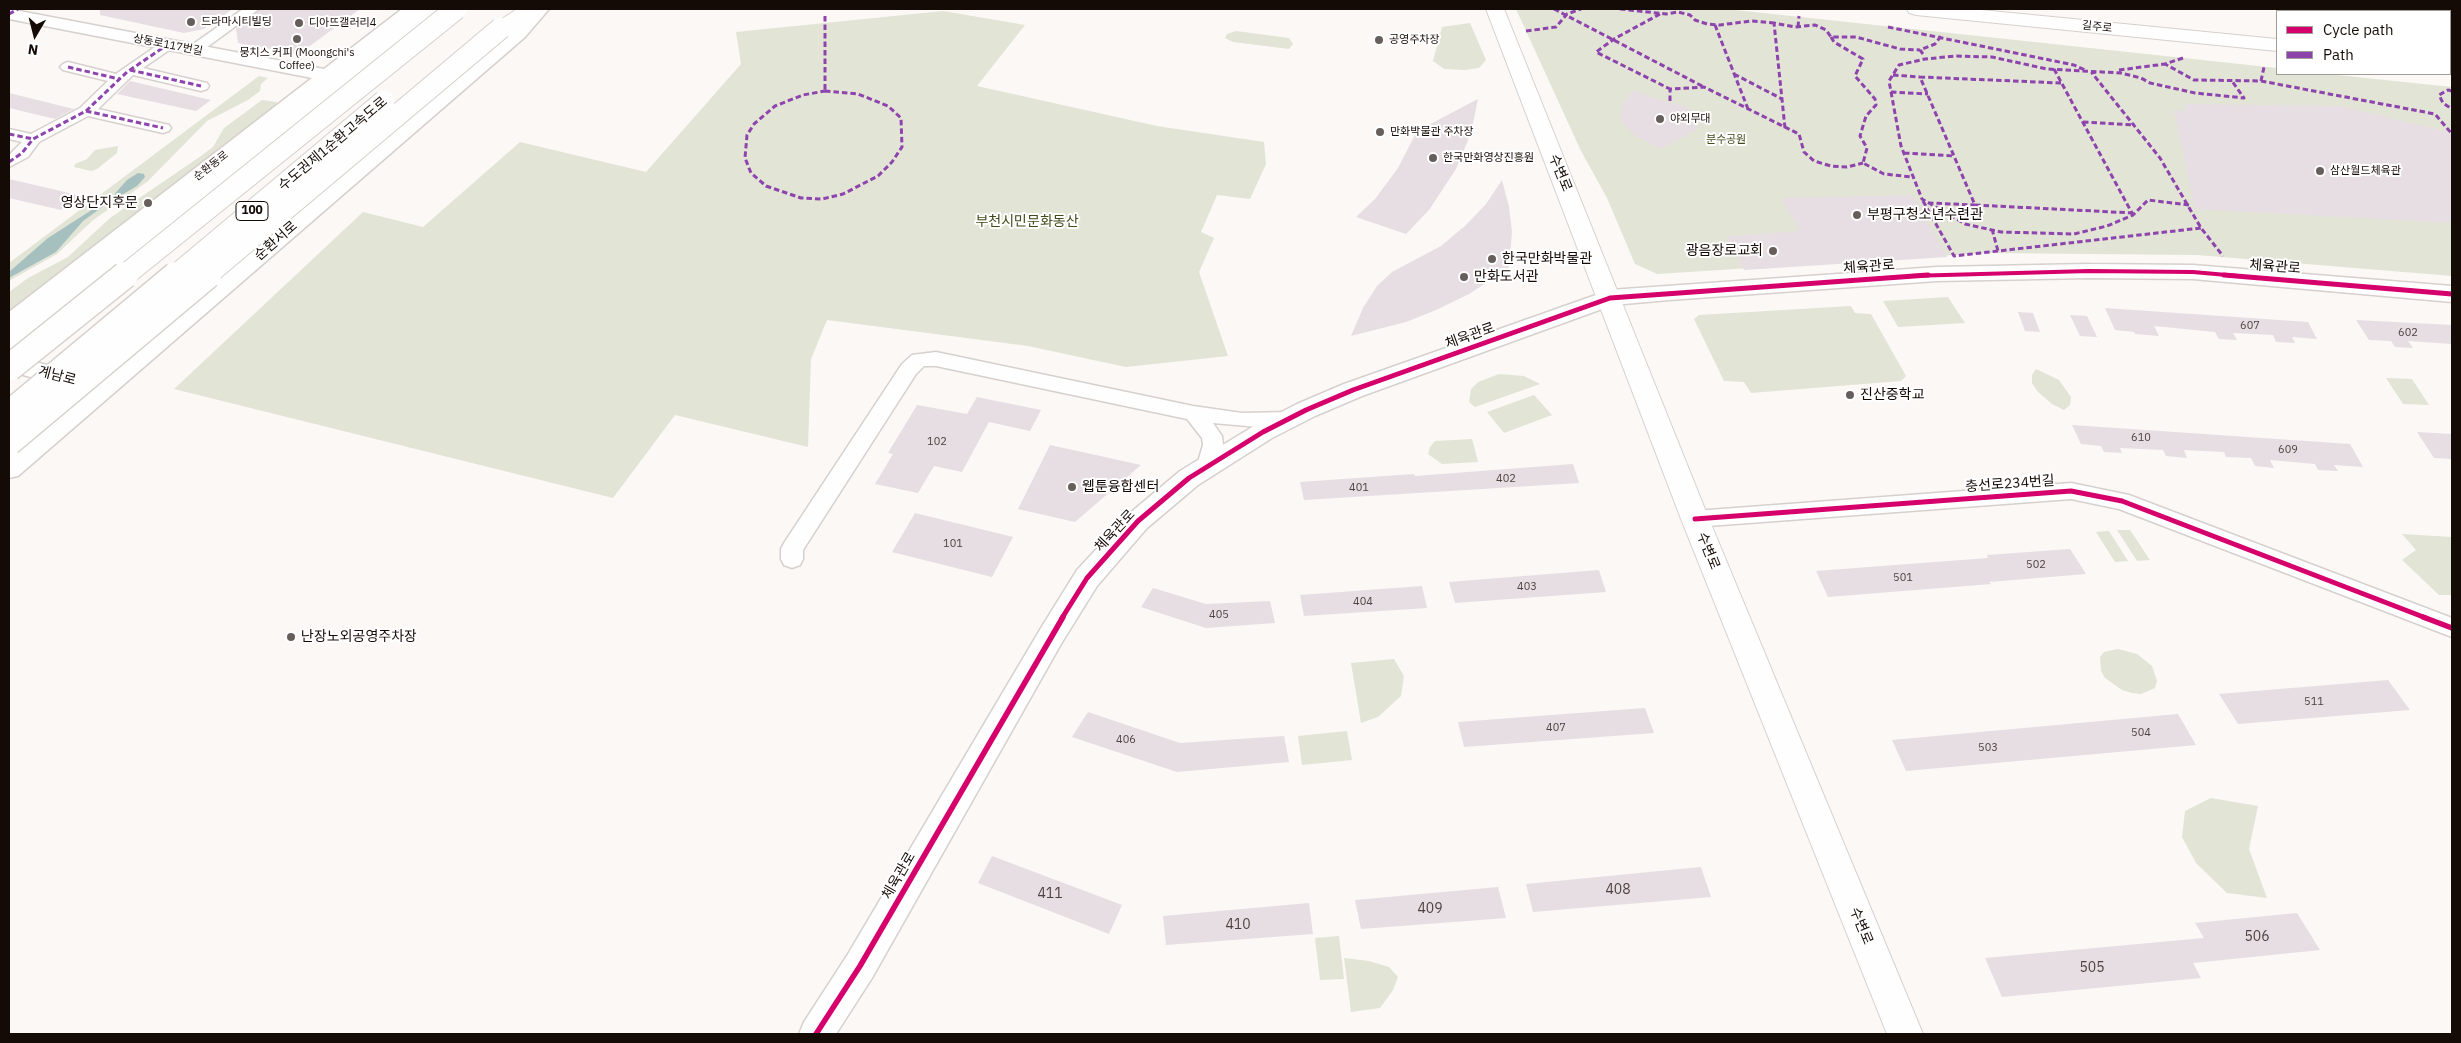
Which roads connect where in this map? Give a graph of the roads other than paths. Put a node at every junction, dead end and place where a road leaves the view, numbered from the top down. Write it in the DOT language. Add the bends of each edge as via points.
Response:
graph roads {
  1 [pos="252,9"];
  2 [pos="414,9"];
  3 [pos="432,9"];
  4 [pos="456,9"];
  5 [pos="530,9"];
  6 [pos="540,9"];
  7 [pos="1495,9"];
  8 [pos="1916,9"];
  9 [pos="9,14"];
  10 [pos="498,18"];
  11 [pos="166,44"];
  12 [pos="2276,45"];
  13 [pos="194,50"];
  14 [pos="68,67"];
  15 [pos="125,74"];
  16 [pos="327,76"];
  17 [pos="201,86"];
  18 [pos="86,111"];
  19 [pos="163,128"];
  20 [pos="9,134"];
  21 [pos="33,139"];
  22 [pos="9,162"];
  23 [pos="2452,294"];
  24 [pos="1610,298"];
  25 [pos="9,324"];
  26 [pos="9,342"];
  27 [pos="9,363"];
  28 [pos="9,368"];
  29 [pos="105,389"];
  30 [pos="1193,413"];
  31 [pos="9,414"];
  32 [pos="1289,419"];
  33 [pos="9,442"];
  34 [pos="9,469"];
  35 [pos="1206,469"];
  36 [pos="1695,519"];
  37 [pos="792,559"];
  38 [pos="2452,628"];
  39 [pos="816,1034"];
  40 [pos="1905,1034"];
  1 -- 13 [label="street"];
  2 -- 16 [label="street, 순환동로"];
  3 -- 26 [label="main road"];
  4 -- 28 [label="main road, 수도권제1순환고속도로 / 100, bridge"];
  5 -- 10 [label="main road"];
  6 -- 29 [label="street, 순환서로" via="518,33"];
  7 -- 24 [label="main road, 수변로"];
  8 -- 12 [label="main road, 길주로"];
  9 -- 11 [label="street, 상동로117번길"];
  10 -- 31 [label="main road, 수도권제1순환고속도로 / 100, bridge"];
  10 -- 33 [label="main road, bridge"];
  11 -- 13 [label="street, 상동로117번길"];
  11 -- 15 [label="street"];
  13 -- 16 [label="street, 상동로117번길"];
  14 -- 15 [label="street"];
  15 -- 17 [label="street"];
  15 -- 18 [label="street"];
  16 -- 25 [label="street, 순환동로"];
  18 -- 19 [label="street"];
  18 -- 21 [label="street"];
  20 -- 21 [label="street"];
  21 -- 22 [label="street"];
  23 -- 24 [label="street, 체육관로" via="2193,272 2089,271 1937,274"];
  24 -- 32 [label="street, 체육관로" via="1353,390"];
  24 -- 36 [label="main road, 수변로"];
  27 -- 29 [label="street, 계남로"];
  29 -- 34 [label="street, 순환서로"];
  30 -- 32 [label="street" via="1242,420"];
  30 -- 35 [label="street" via="1212,436 1213,445"];
  30 -- 37 [label="street" via="936,359 919,360 909,369 792,549"];
  32 -- 35 [label="street, 체육관로"];
  35 -- 39 [label="street, 체육관로" via="1189,478 1138,522 1087,578 860,966"];
  36 -- 38 [label="street, 충선로234번길" via="2071,491 2122,500"];
  36 -- 40 [label="main road, 수변로"];
}
